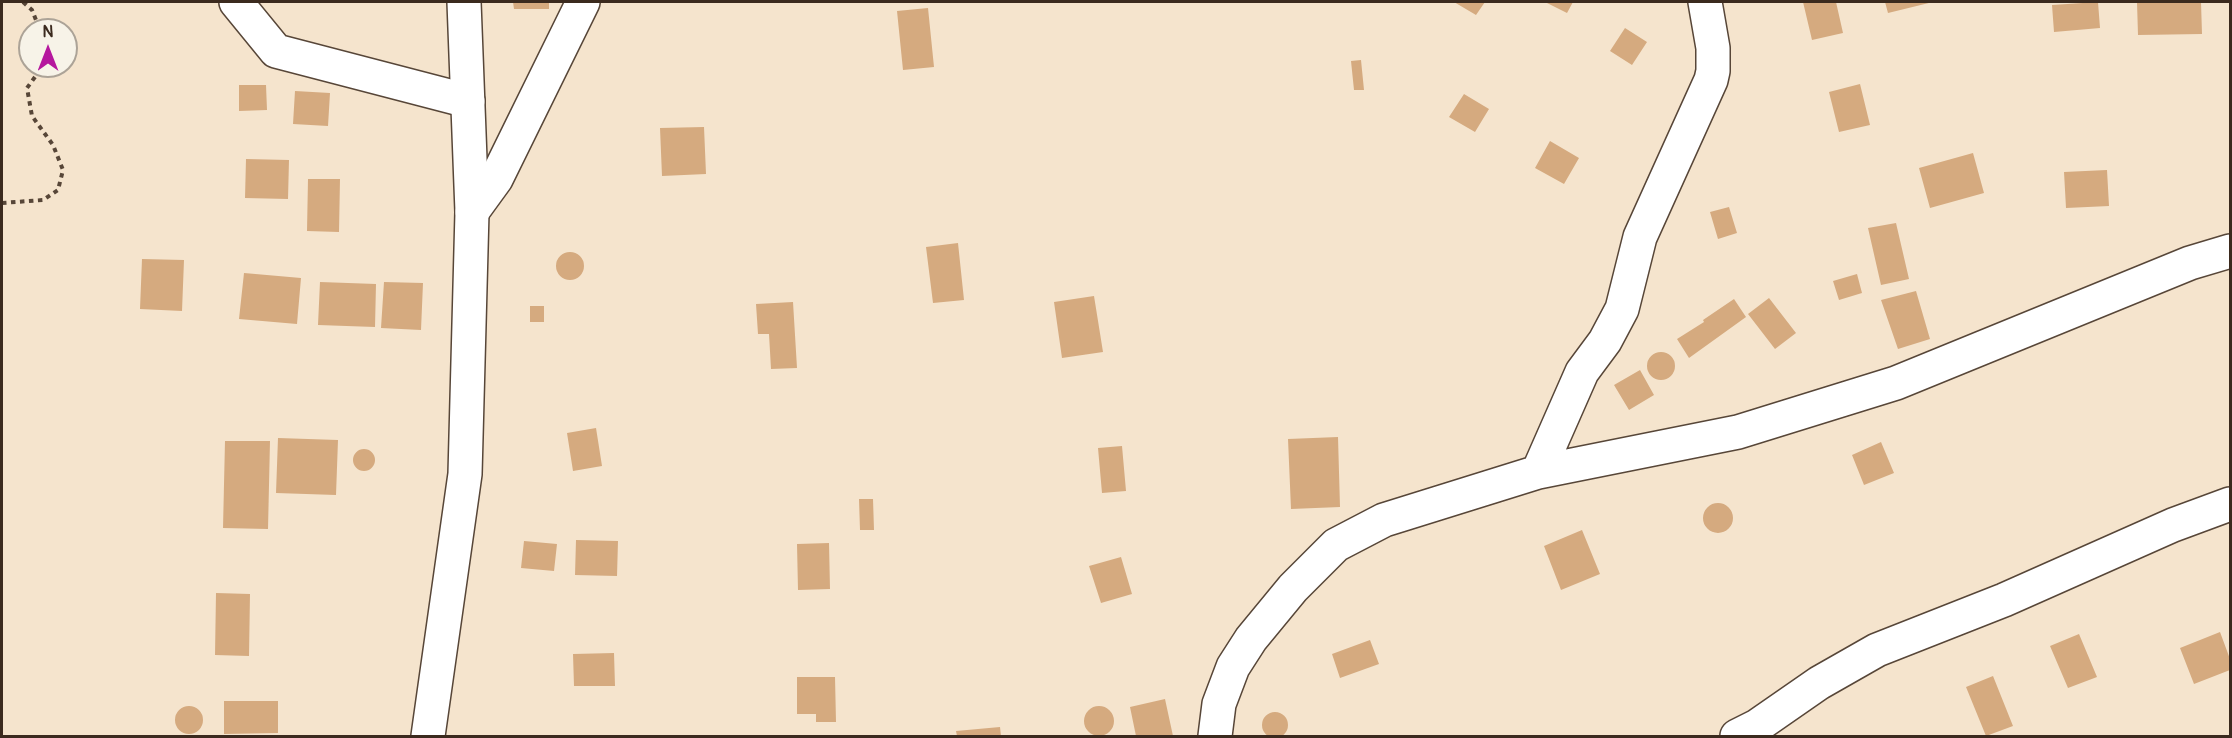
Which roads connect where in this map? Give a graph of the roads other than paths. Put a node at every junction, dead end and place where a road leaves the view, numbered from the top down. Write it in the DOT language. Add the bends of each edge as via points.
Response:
graph roads {
  1 [pos="236,2"];
  2 [pos="464,2"];
  3 [pos="583,2"];
  4 [pos="1705,2"];
  5 [pos="468,101"];
  6 [pos="472,212"];
  7 [pos="2230,251"];
  8 [pos="1538,472"];
  9 [pos="2230,504"];
  10 [pos="428,736"];
  11 [pos="1215,736"];
  12 [pos="1737,736"];
  1 -- 5 [label="street" via="276,51"];
  2 -- 5 [label="street"];
  3 -- 6 [label="street" via="496,179"];
  4 -- 8 [label="street" via="1713,48 1711,80 1640,237 1622,309 1582,372"];
  5 -- 6 [label="street"];
  6 -- 10 [label="street" via="465,474"];
  7 -- 8 [label="street" via="2190,263 1896,383 1738,432"];
  8 -- 11 [label="street" via="1384,520 1336,545 1293,588 1233,667 1219,704"];
  9 -- 12 [label="street" via="1876,650"];
}
